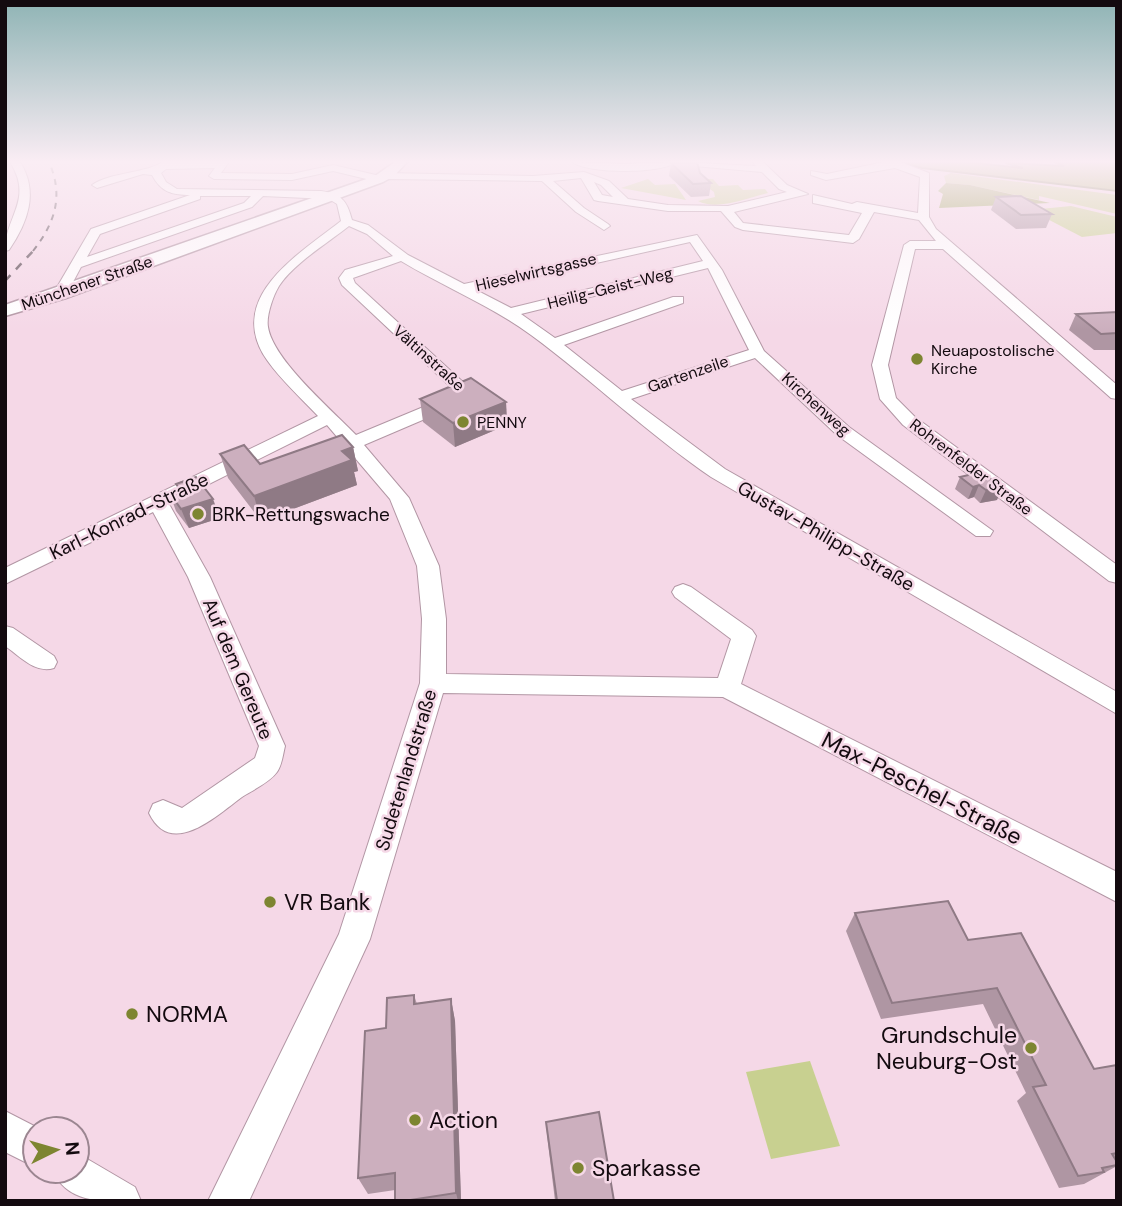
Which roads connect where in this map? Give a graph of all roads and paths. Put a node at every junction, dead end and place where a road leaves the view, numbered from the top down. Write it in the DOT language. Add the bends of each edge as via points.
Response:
graph roads {
  1 [pos="19,218"];
  2 [pos="138,218"];
  3 [pos="209,218"];
  4 [pos="269,218"];
  5 [pos="346,218"];
  6 [pos="592,218"];
  7 [pos="733,218"];
  8 [pos="865,218"];
  9 [pos="924,218"];
  10 [pos="347,222"];
  11 [pos="604,226"];
  12 [pos="693,238"];
  13 [pos="946,245"];
  14 [pos="5,247"];
  15 [pos="402,257"];
  16 [pos="705,264"];
  17 [pos="76,265"];
  18 [pos="461,289"];
  19 [pos="60,294"];
  20 [pos="678,300"];
  21 [pos="5,311"];
  22 [pos="509,313"];
  23 [pos="551,345"];
  24 [pos="758,354"];
  25 [pos="1117,394"];
  26 [pos="619,398"];
  27 [pos="328,418"];
  28 [pos="353,443"];
  29 [pos="158,502"];
  30 [pos="984,531"];
  31 [pos="1117,576"];
  32 [pos="5,577"];
  33 [pos="683,592"];
  34 [pos="5,634"];
  35 [pos="45,662"];
  36 [pos="433,683"];
  37 [pos="727,688"];
  38 [pos="1117,705"];
  39 [pos="163,813"];
  40 [pos="1117,888"];
  41 [pos="5,1130"];
  42 [pos="21,1140"];
  43 [pos="91,1182"];
  44 [pos="121,1201"];
  45 [pos="228,1201"];
  1 -- 14 [label="street"];
  2 -- 17 [label="street" via="94,234"];
  3 -- 17 [label="street"];
  4 -- 19 [label="main road, Münchener Straße"];
  5 -- 10 [label="street"];
  6 -- 11 [label="street"];
  7 -- 8 [label="street" via="743,226 853,239"];
  9 -- 13 [label="street"];
  10 -- 15 [label="street, Gustav-Philipp-Straße" via="372,230"];
  10 -- 27 [label="street, Sudetenlandstraße" via="273,285 260,320 273,358"];
  12 -- 16 [label="street, Kirchenweg"];
  12 -- 18 [label="street, Hieselwirtsgasse"];
  13 -- 25 [label="street"];
  13 -- 31 [label="street, Rohrenfelder Straße" via="911,240 880,365 888,399 909,421"];
  15 -- 18 [label="street, Gustav-Philipp-Straße"];
  15 -- 28 [label="street, Vältinstraße" via="350,273 346,278 349,285 468,394"];
  16 -- 22 [label="street, Heilig-Geist-Weg"];
  16 -- 24 [label="street, Kirchenweg"];
  17 -- 19 [label="street"];
  18 -- 22 [label="street, Gustav-Philipp-Straße"];
  19 -- 21 [label="main road, Münchener Straße"];
  20 -- 23 [label="street"];
  22 -- 23 [label="street, Gustav-Philipp-Straße"];
  23 -- 26 [label="street, Gustav-Philipp-Straße"];
  24 -- 26 [label="street, Gartenzeile"];
  24 -- 30 [label="street, Kirchenweg" via="843,431"];
  26 -- 38 [label="street, Gustav-Philipp-Straße" via="718,473"];
  27 -- 28 [label="street, Sudetenlandstraße"];
  27 -- 29 [label="street, Karl-Konrad-Straße"];
  28 -- 36 [label="street, Sudetenlandstraße" via="399,498 428,566 434,619"];
  29 -- 32 [label="street, Karl-Konrad-Straße"];
  29 -- 39 [label="street, Auf dem Gereute" via="199,577 272,746 267,765 189,819 174,822"];
  33 -- 37 [label="street" via="744,636"];
  34 -- 35 [label="street"];
  36 -- 37 [label="street, Max-Peschel-Straße"];
  36 -- 45 [label="street, Sudetenlandstraße" via="354,939"];
  37 -- 40 [label="street, Max-Peschel-Straße"];
  41 -- 42 [label="street"];
  43 -- 44 [label="street"];
}
